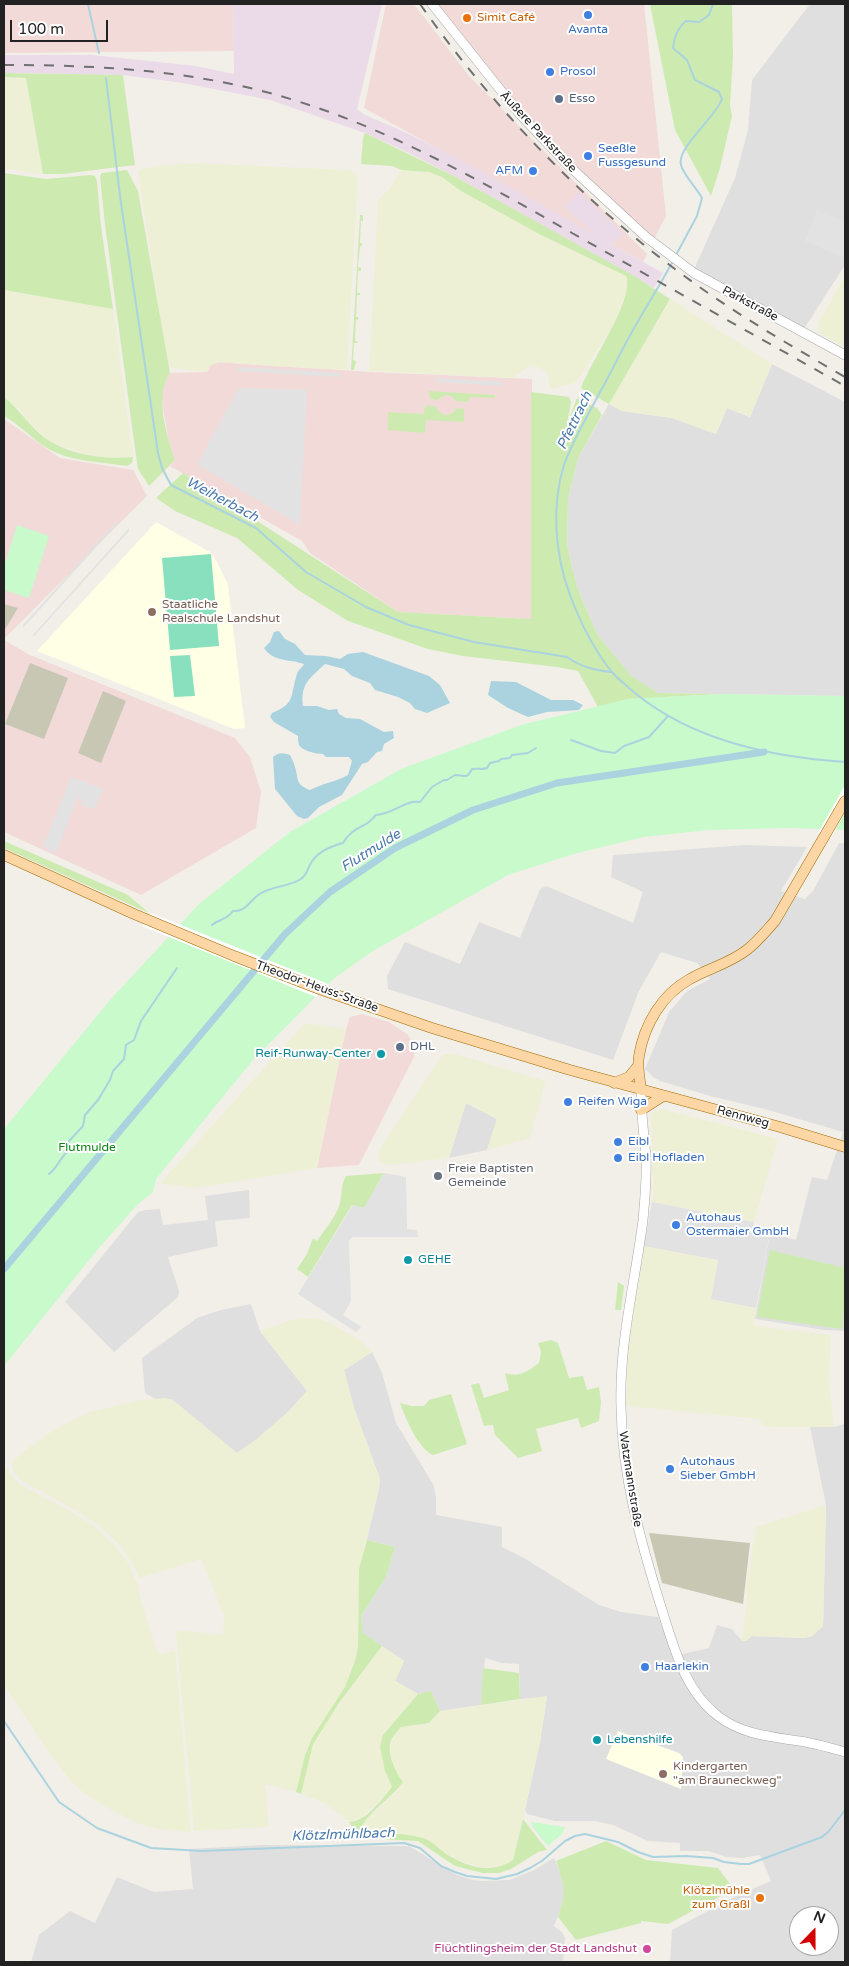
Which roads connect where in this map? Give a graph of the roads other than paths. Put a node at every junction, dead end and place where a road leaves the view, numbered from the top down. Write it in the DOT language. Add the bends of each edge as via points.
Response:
graph roads {
  1 [pos="432,4"];
  2 [pos="658,247"];
  3 [pos="845,356"];
  4 [pos="845,801"];
  5 [pos="4,855"];
  6 [pos="638,1066"];
  7 [pos="614,1083"];
  8 [pos="640,1090"];
  9 [pos="663,1096"];
  10 [pos="642,1110"];
  11 [pos="845,1147"];
  12 [pos="845,1752"];
  1 -- 2 [label="street, Äußere Parkstraße" via="518,112 568,165"];
  2 -- 3 [label="street, Parkstraße" via="685,267"];
  4 -- 6 [label="main road" via="775,922 747,950 681,984 665,998 650,1022"];
  5 -- 7 [label="main road, Theodor-Heuss-Straße" via="146,919 322,990 432,1028"];
  6 -- 7 [label="main road" via="628,1077"];
  6 -- 8 [label="main road"];
  7 -- 8 [label="main road, Theodor-Heuss-Straße"];
  8 -- 9 [label="main road, Rennweg"];
  8 -- 10 [label="street, Watzmannstraße"];
  9 -- 10 [label="main road"];
  9 -- 11 [label="main road, Rennweg"];
  10 -- 12 [label="street, Watzmannstraße" via="646,1158 643,1219 622,1346 621,1423 636,1524 664,1615 686,1677 696,1694 719,1717 734,1727 760,1735"];
}
